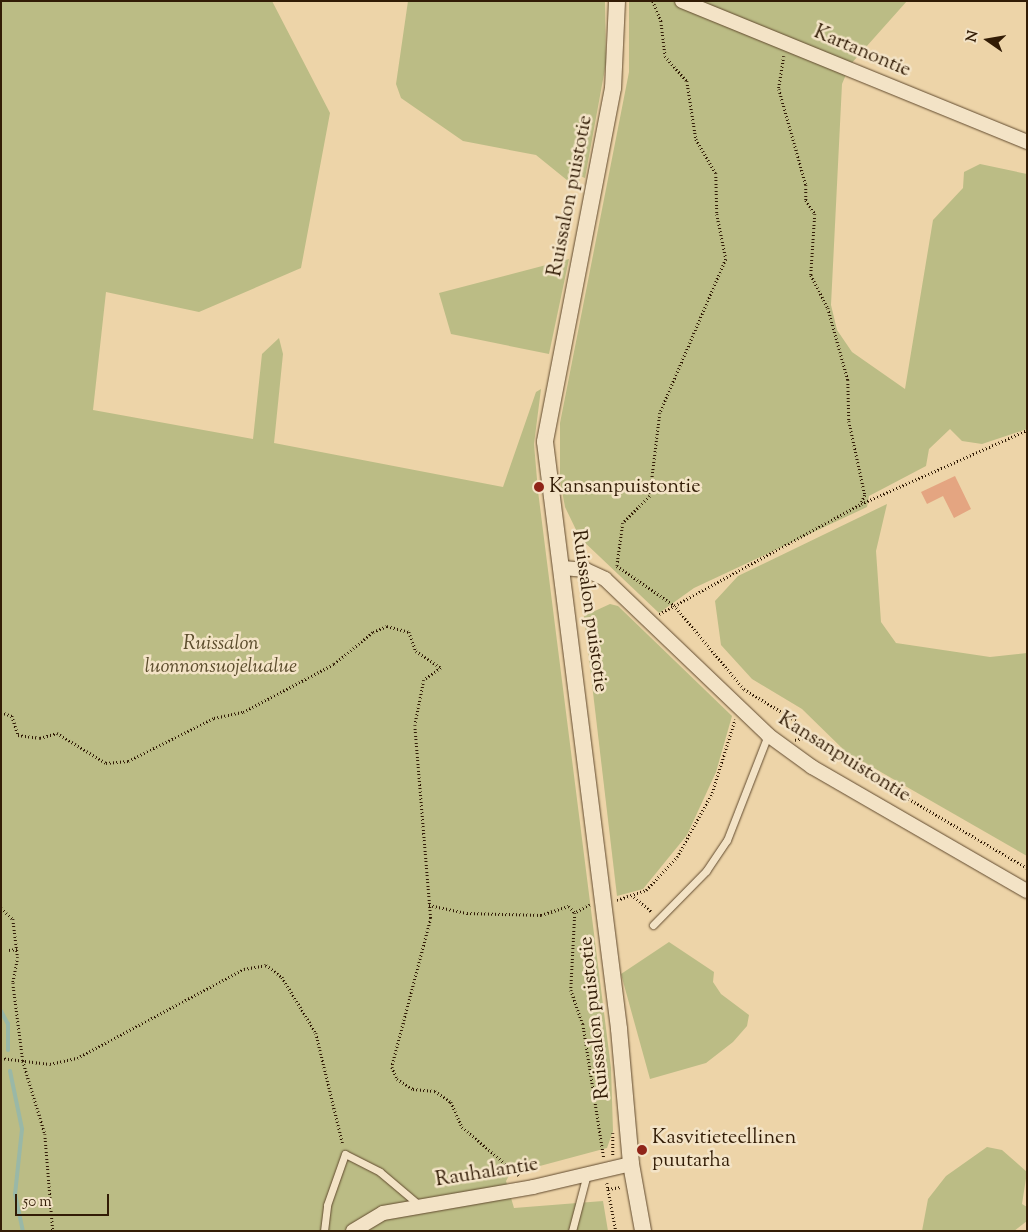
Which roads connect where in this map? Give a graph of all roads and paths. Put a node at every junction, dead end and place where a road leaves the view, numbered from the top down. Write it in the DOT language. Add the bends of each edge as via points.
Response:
graph roads {
  1 [pos="617,1"];
  2 [pos="653,1"];
  3 [pos="682,1"];
  4 [pos="788,43"];
  5 [pos="1027,142"];
  6 [pos="1027,430"];
  7 [pos="861,504"];
  8 [pos="563,568"];
  9 [pos="674,605"];
  10 [pos="649,620"];
  11 [pos="1,712"];
  12 [pos="736,714"];
  13 [pos="768,735"];
  14 [pos="1027,868"];
  15 [pos="1027,892"];
  16 [pos="634,897"];
  17 [pos="615,900"];
  18 [pos="592,904"];
  19 [pos="429,905"];
  20 [pos="1,908"];
  21 [pos="575,913"];
  22 [pos="660,918"];
  23 [pos="653,925"];
  24 [pos="17,949"];
  25 [pos="9,950"];
  26 [pos="1,1058"];
  27 [pos="23,1061"];
  28 [pos="612,1124"];
  29 [pos="345,1154"];
  30 [pos="631,1164"];
  31 [pos="610,1169"];
  32 [pos="587,1174"];
  33 [pos="624,1186"];
  34 [pos="532,1187"];
  35 [pos="608,1189"];
  36 [pos="420,1204"];
  37 [pos="53,1231"];
  38 [pos="324,1231"];
  39 [pos="353,1231"];
  40 [pos="572,1231"];
  41 [pos="616,1231"];
  42 [pos="643,1231"];
  1 -- 8 [label="street, Ruissalon puistotie" via="613,88 545,442"];
  2 -- 9 [label="path" via="661,21 664,56 687,81 696,139 716,173 717,214 726,260 660,413 650,496 623,523 617,566"];
  3 -- 4 [label="street, Kartanontie"];
  4 -- 5 [label="street, Kartanontie"];
  4 -- 7 [label="path" via="778,89 806,185 806,200 815,214 811,275 828,308 848,380 849,421 865,495"];
  6 -- 7 [label="path"];
  7 -- 9 [label="path"];
  8 -- 10 [label="street, Kansanpuistontie" via="586,570 605,579"];
  8 -- 30 [label="street, Ruissalon puistotie"];
  9 -- 10 [label="path"];
  9 -- 14 [label="path" via="744,689 795,720 827,751"];
  10 -- 13 [label="street, Kansanpuistontie"];
  11 -- 19 [label="path" via="12,716 18,735 40,738 57,733 106,763 128,761 214,718 243,712 334,664 373,632 387,626 409,632 416,651 441,668 424,680 415,725"];
  12 -- 16 [label="path" via="721,769 698,824 661,877"];
  13 -- 15 [label="street, Kansanpuistontie" via="812,767"];
  13 -- 22 [label="lane" via="727,840 706,871"];
  16 -- 17 [label="path"];
  16 -- 22 [label="path"];
  18 -- 21 [label="path"];
  19 -- 21 [label="path" via="467,913 541,916 569,906"];
  19 -- 34 [label="path" via="431,918 392,1068 397,1080 413,1089 435,1091 451,1102 462,1127"];
  20 -- 24 [label="path" via="13,919"];
  21 -- 31 [label="path" via="571,990 583,1024"];
  22 -- 23 [label="lane"];
  24 -- 25 [label="path"];
  24 -- 27 [label="path" via="13,983"];
  26 -- 27 [label="path"];
  27 -- 29 [label="path" via="50,1064 77,1058 244,969 266,965 282,977 316,1033"];
  27 -- 37 [label="path" via="45,1134"];
  28 -- 31 [label="path"];
  29 -- 36 [label="lane" via="380,1172"];
  29 -- 38 [label="lane" via="327,1205"];
  30 -- 31 [label="street, Rauhalantie"];
  30 -- 42 [label="street, Ruissalon puistotie"];
  31 -- 32 [label="street, Rauhalantie"];
  31 -- 35 [label="path"];
  32 -- 34 [label="street, Rauhalantie"];
  32 -- 40 [label="lane"];
  33 -- 35 [label="path"];
  34 -- 36 [label="street, Rauhalantie"];
  35 -- 41 [label="path"];
  36 -- 39 [label="street, Rauhalantie" via="383,1213"];
}
